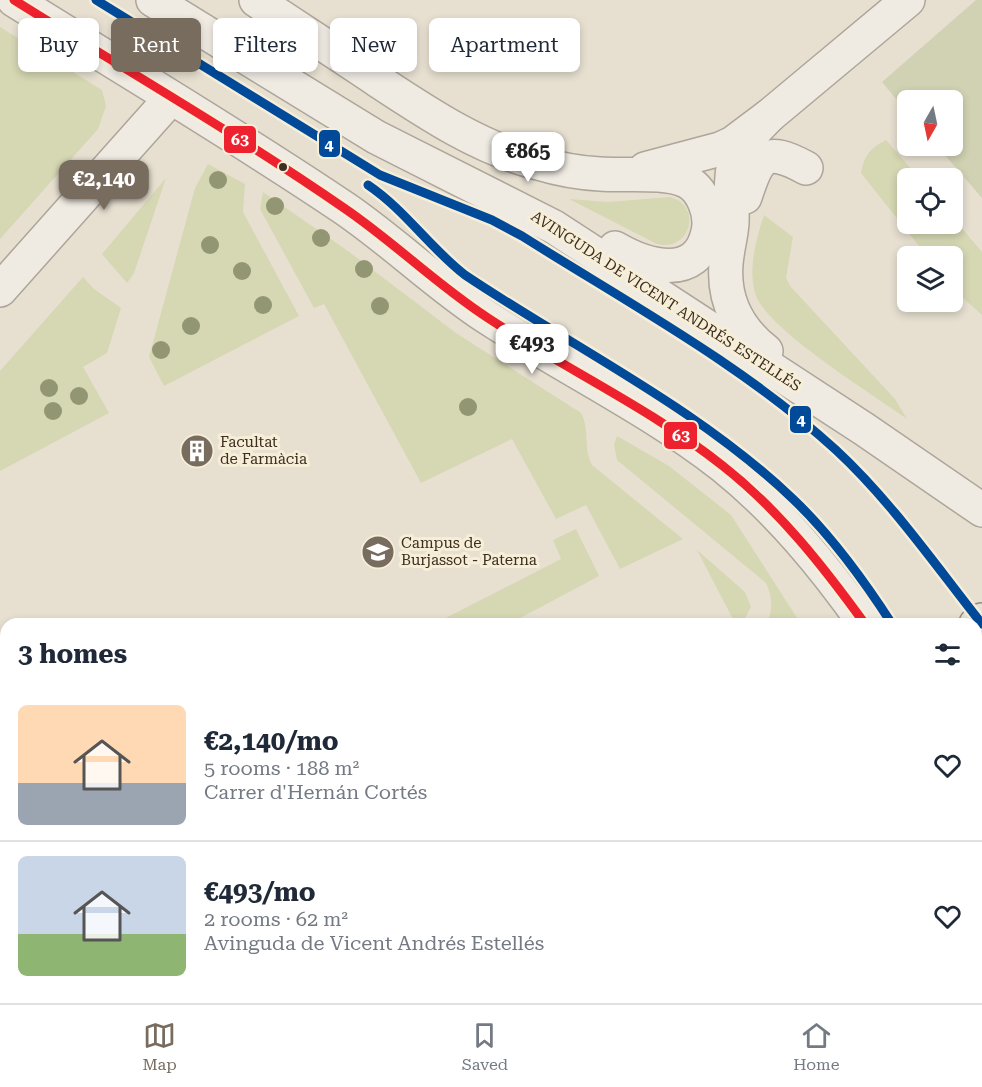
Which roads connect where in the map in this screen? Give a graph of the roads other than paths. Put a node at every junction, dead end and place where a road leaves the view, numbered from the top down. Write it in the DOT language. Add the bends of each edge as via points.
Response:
graph roads {
  1 [pos="14,0"];
  2 [pos="153,0"];
  3 [pos="256,0"];
  4 [pos="908,0"];
  5 [pos="802,88"];
  6 [pos="171,98"];
  7 [pos="769,116"];
  8 [pos="623,174"];
  9 [pos="520,208"];
  10 [pos="731,235"];
  11 [pos="0,290"];
  12 [pos="864,429"];
  13 [pos="982,510"];
  14 [pos="861,618"];
  1 -- 6 [label="street"];
  2 -- 9 [label="street, AVINGUDA DE VICENT ANDRÉS ESTELLÉS" via="376,136"];
  3 -- 8 [label="street" via="437,119 479,140 536,163 576,172"];
  4 -- 5 [label="street"];
  5 -- 7 [label="street"];
  5 -- 10 [label="street" via="790,118 788,140 797,160 806,168 779,157 770,156 758,162"];
  6 -- 11 [label="street"];
  6 -- 14 [label="street" via="347,210 486,317 723,466 786,523"];
  7 -- 8 [label="street" via="720,149"];
  7 -- 10 [label="street" via="734,163"];
  8 -- 9 [label="street" via="670,177 687,181 696,189 704,200 709,222 705,241 692,258 668,267 654,265 573,227"];
  9 -- 12 [label="street, AVINGUDA DE VICENT ANDRÉS ESTELLÉS"];
  10 -- 12 [label="street" via="726,284 740,326"];
  12 -- 13 [label="street, AVINGUDA DE VICENT ANDRÉS ESTELLÉS"];
}
